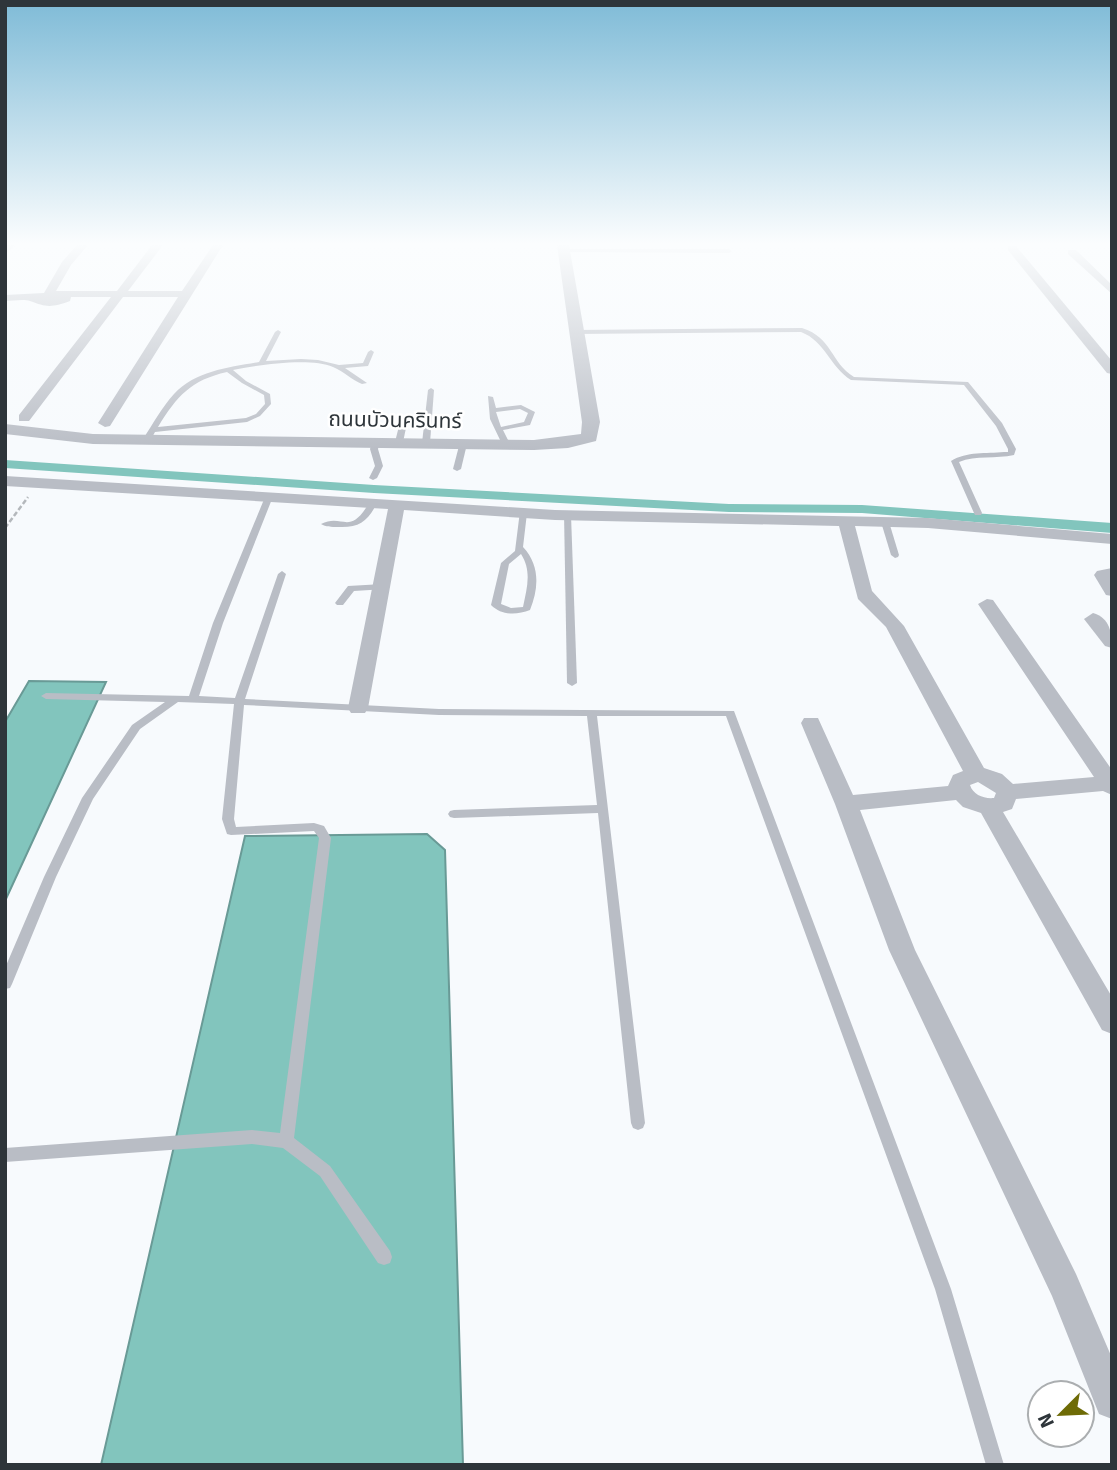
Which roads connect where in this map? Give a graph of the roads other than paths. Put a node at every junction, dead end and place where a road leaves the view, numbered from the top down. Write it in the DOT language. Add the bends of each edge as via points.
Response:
graph roads {
  1 [pos="104,314"];
  2 [pos="173,314"];
  3 [pos="572,314"];
  4 [pos="1066,314"];
  5 [pos="278,332"];
  6 [pos="575,332"];
  7 [pos="371,352"];
  8 [pos="262,362"];
  9 [pos="337,367"];
  10 [pos="229,370"];
  11 [pos="1112,370"];
  12 [pos="364,383"];
  13 [pos="431,390"];
  14 [pos="490,397"];
  15 [pos="492,411"];
  16 [pos="24,418"];
  17 [pos="105,423"];
  18 [pos="5,429"];
  19 [pos="150,434"];
  20 [pos="503,437"];
  21 [pos="376,442"];
  22 [pos="426,443"];
  23 [pos="463,444"];
  24 [pos="457,469"];
  25 [pos="373,478"];
  26 [pos="5,481"];
  27 [pos="268,499"];
  28 [pos="372,505"];
  29 [pos="397,506"];
  30 [pos="523,513"];
  31 [pos="978,513"];
  32 [pos="567,515"];
  33 [pos="846,522"];
  34 [pos="885,522"];
  35 [pos="325,524"];
  36 [pos="1112,539"];
  37 [pos="519,547"];
  38 [pos="895,555"];
  39 [pos="1112,573"];
  40 [pos="282,574"];
  41 [pos="383,587"];
  42 [pos="1112,591"];
  43 [pos="340,603"];
  44 [pos="987,604"];
  45 [pos="1093,620"];
  46 [pos="1112,642"];
  47 [pos="572,683"];
  48 [pos="46,696"];
  49 [pos="175,699"];
  50 [pos="193,699"];
  51 [pos="239,702"];
  52 [pos="358,708"];
  53 [pos="593,713"];
  54 [pos="811,723"];
  55 [pos="976,774"];
  56 [pos="1111,785"];
  57 [pos="961,792"];
  58 [pos="998,799"];
  59 [pos="846,804"];
  60 [pos="603,809"];
  61 [pos="454,814"];
  62 [pos="5,984"];
  63 [pos="1112,1022"];
  64 [pos="638,1123"];
  65 [pos="286,1140"];
  66 [pos="5,1155"];
  67 [pos="384,1257"];
  68 [pos="1112,1401"];
  69 [pos="995,1465"];
  1 -- 16 [label="street"];
  2 -- 17 [label="street"];
  3 -- 6 [label="street, ถนนบัวนครินทร์"];
  4 -- 11 [label="street"];
  5 -- 8 [label="lane"];
  6 -- 20 [label="street, ถนนบัวนครินทร์" via="590,436 568,443"];
  6 -- 31 [label="lane" via="802,330 819,336 841,370 853,379 966,383 1012,449 1003,455 955,461"];
  7 -- 9 [label="lane" via="364,366"];
  8 -- 9 [label="lane" via="318,362"];
  8 -- 10 [label="lane"];
  9 -- 12 [label="lane"];
  10 -- 19 [label="lane" via="189,384"];
  10 -- 19 [label="lane" via="267,394 268,404 258,415"];
  13 -- 22 [label="lane"];
  14 -- 15 [label="lane"];
  15 -- 20 [label="lane"];
  15 -- 20 [label="lane" via="521,407 532,412 527,423"];
  18 -- 19 [label="street, ถนนบัวนครินทร์" via="93,439"];
  19 -- 21 [label="street, ถนนบัวนครินทร์"];
  20 -- 23 [label="street, ถนนบัวนครินทร์"];
  21 -- 22 [label="street, ถนนบัวนครินทร์" via="401,435"];
  21 -- 25 [label="lane" via="379,466"];
  22 -- 23 [label="street, ถนนบัวนครินทร์"];
  23 -- 24 [label="lane"];
  26 -- 27 [label="street"];
  27 -- 28 [label="street"];
  27 -- 50 [label="lane"];
  28 -- 29 [label="street"];
  28 -- 35 [label="lane" via="365,519 356,524"];
  29 -- 30 [label="street"];
  29 -- 41 [label="street"];
  30 -- 32 [label="street"];
  30 -- 37 [label="lane"];
  32 -- 33 [label="street"];
  32 -- 47 [label="lane"];
  33 -- 34 [label="street"];
  33 -- 55 [label="street" via="867,599 895,626"];
  34 -- 36 [label="street"];
  34 -- 38 [label="lane"];
  37 -- 37 [label="lane" via="503,569 496,605 504,610 527,608 535,570"];
  39 -- 42 [label="street" via="1103,575"];
  40 -- 51 [label="lane"];
  41 -- 43 [label="lane" via="351,587"];
  41 -- 52 [label="street"];
  44 -- 56 [label="street"];
  45 -- 46 [label="street"];
  48 -- 49 [label="lane"];
  49 -- 50 [label="lane"];
  49 -- 62 [label="lane" via="136,727 88,798"];
  50 -- 51 [label="lane"];
  51 -- 52 [label="lane"];
  51 -- 65 [label="lane" via="228,819 231,831 314,827 325,838"];
  52 -- 53 [label="lane"];
  53 -- 60 [label="lane"];
  53 -- 69 [label="lane" via="730,713 943,1289"];
  54 -- 59 [label="street"];
  55 -- 57 [label="street" via="961,780"];
  55 -- 58 [label="street" via="995,779"];
  56 -- 58 [label="street"];
  57 -- 58 [label="street" via="972,802"];
  57 -- 59 [label="street"];
  58 -- 63 [label="street" via="1005,840"];
  59 -- 68 [label="street" via="902,950 1064,1286"];
  60 -- 61 [label="lane"];
  60 -- 64 [label="lane"];
  65 -- 66 [label="lane" via="252,1137"];
  65 -- 67 [label="lane" via="325,1171"];
}
